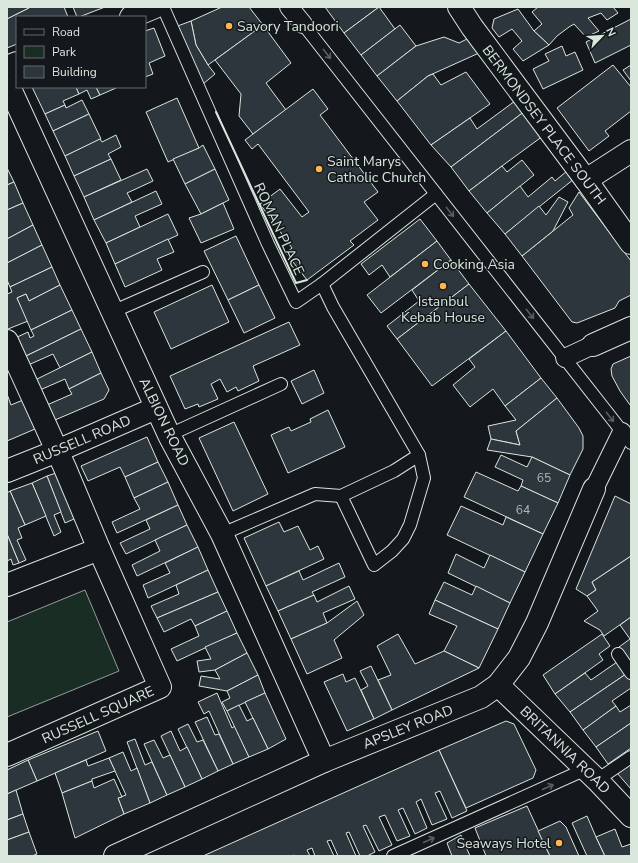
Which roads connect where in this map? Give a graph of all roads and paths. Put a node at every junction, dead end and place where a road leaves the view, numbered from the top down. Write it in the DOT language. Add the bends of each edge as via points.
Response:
graph roads {
  1 [pos="155,7"];
  2 [pos="163,7"];
  3 [pos="289,7"];
  4 [pos="295,7"];
  5 [pos="466,9"];
  6 [pos="132,16"];
  7 [pos="303,24"];
  8 [pos="7,82"];
  9 [pos="631,151"];
  10 [pos="586,180"];
  11 [pos="436,194"];
  12 [pos="631,243"];
  13 [pos="203,272"];
  14 [pos="322,284"];
  15 [pos="112,312"];
  16 [pos="631,328"];
  17 [pos="593,344"];
  18 [pos="8,345"];
  19 [pos="564,358"];
  20 [pos="281,384"];
  21 [pos="156,408"];
  22 [pos="168,435"];
  23 [pos="626,438"];
  24 [pos="57,451"];
  25 [pos="419,455"];
  26 [pos="7,471"];
  27 [pos="594,489"];
  28 [pos="341,496"];
  29 [pos="222,534"];
  30 [pos="99,549"];
  31 [pos="7,585"];
  32 [pos="618,654"];
  33 [pos="631,673"];
  34 [pos="498,685"];
  35 [pos="7,755"];
  36 [pos="631,757"];
  37 [pos="324,761"];
  38 [pos="592,774"];
  39 [pos="631,816"];
  40 [pos="115,856"];
  41 [pos="393,856"];
  1 -- 6 [label="street"];
  2 -- 14 [label="lane, ROMAN PLACE" via="296,302"];
  3 -- 7 [label="street"];
  4 -- 7 [label="lane"];
  5 -- 10 [label="street, BERMONDSEY PLACE SOUTH" via="476,34"];
  7 -- 11 [label="lane, one-way"];
  8 -- 15 [label="street, ALBION ROAD"];
  9 -- 10 [label="street"];
  10 -- 12 [label="street, BERMONDSEY PLACE SOUTH"];
  11 -- 14 [label="lane, ROMAN PLACE"];
  11 -- 19 [label="lane, one-way"];
  13 -- 15 [label="lane"];
  14 -- 25 [label="lane"];
  15 -- 21 [label="street, ALBION ROAD"];
  16 -- 17 [label="street"];
  17 -- 19 [label="street"];
  18 -- 24 [label="street, RUSSELL SQUARE"];
  19 -- 23 [label="lane, one-way"];
  20 -- 22 [label="lane"];
  21 -- 22 [label="street, ALBION ROAD"];
  21 -- 24 [label="street, RUSSELL ROAD"];
  22 -- 29 [label="street, ALBION ROAD"];
  23 -- 27 [label="street"];
  24 -- 26 [label="street, RUSSELL ROAD"];
  24 -- 30 [label="street, RUSSELL SQUARE"];
  25 -- 28 [label="lane" via="394,471"];
  25 -- 28 [label="lane" via="424,478 410,525 403,539 374,565"];
  27 -- 34 [label="street, APSLEY ROAD" via="537,623 519,658"];
  28 -- 29 [label="lane" via="315,494"];
  29 -- 37 [label="street, ALBION ROAD"];
  30 -- 31 [label="street"];
  30 -- 35 [label="street, RUSSELL SQUARE" via="160,687"];
  32 -- 33 [label="lane"];
  34 -- 37 [label="street, APSLEY ROAD" via="481,697"];
  34 -- 38 [label="street, BRITANNIA ROAD"];
  36 -- 38 [label="lane"];
  37 -- 40 [label="street, APSLEY ROAD"];
  38 -- 39 [label="street, BRITANNIA ROAD"];
  41 -- 38 [label="lane, one-way"];
}
